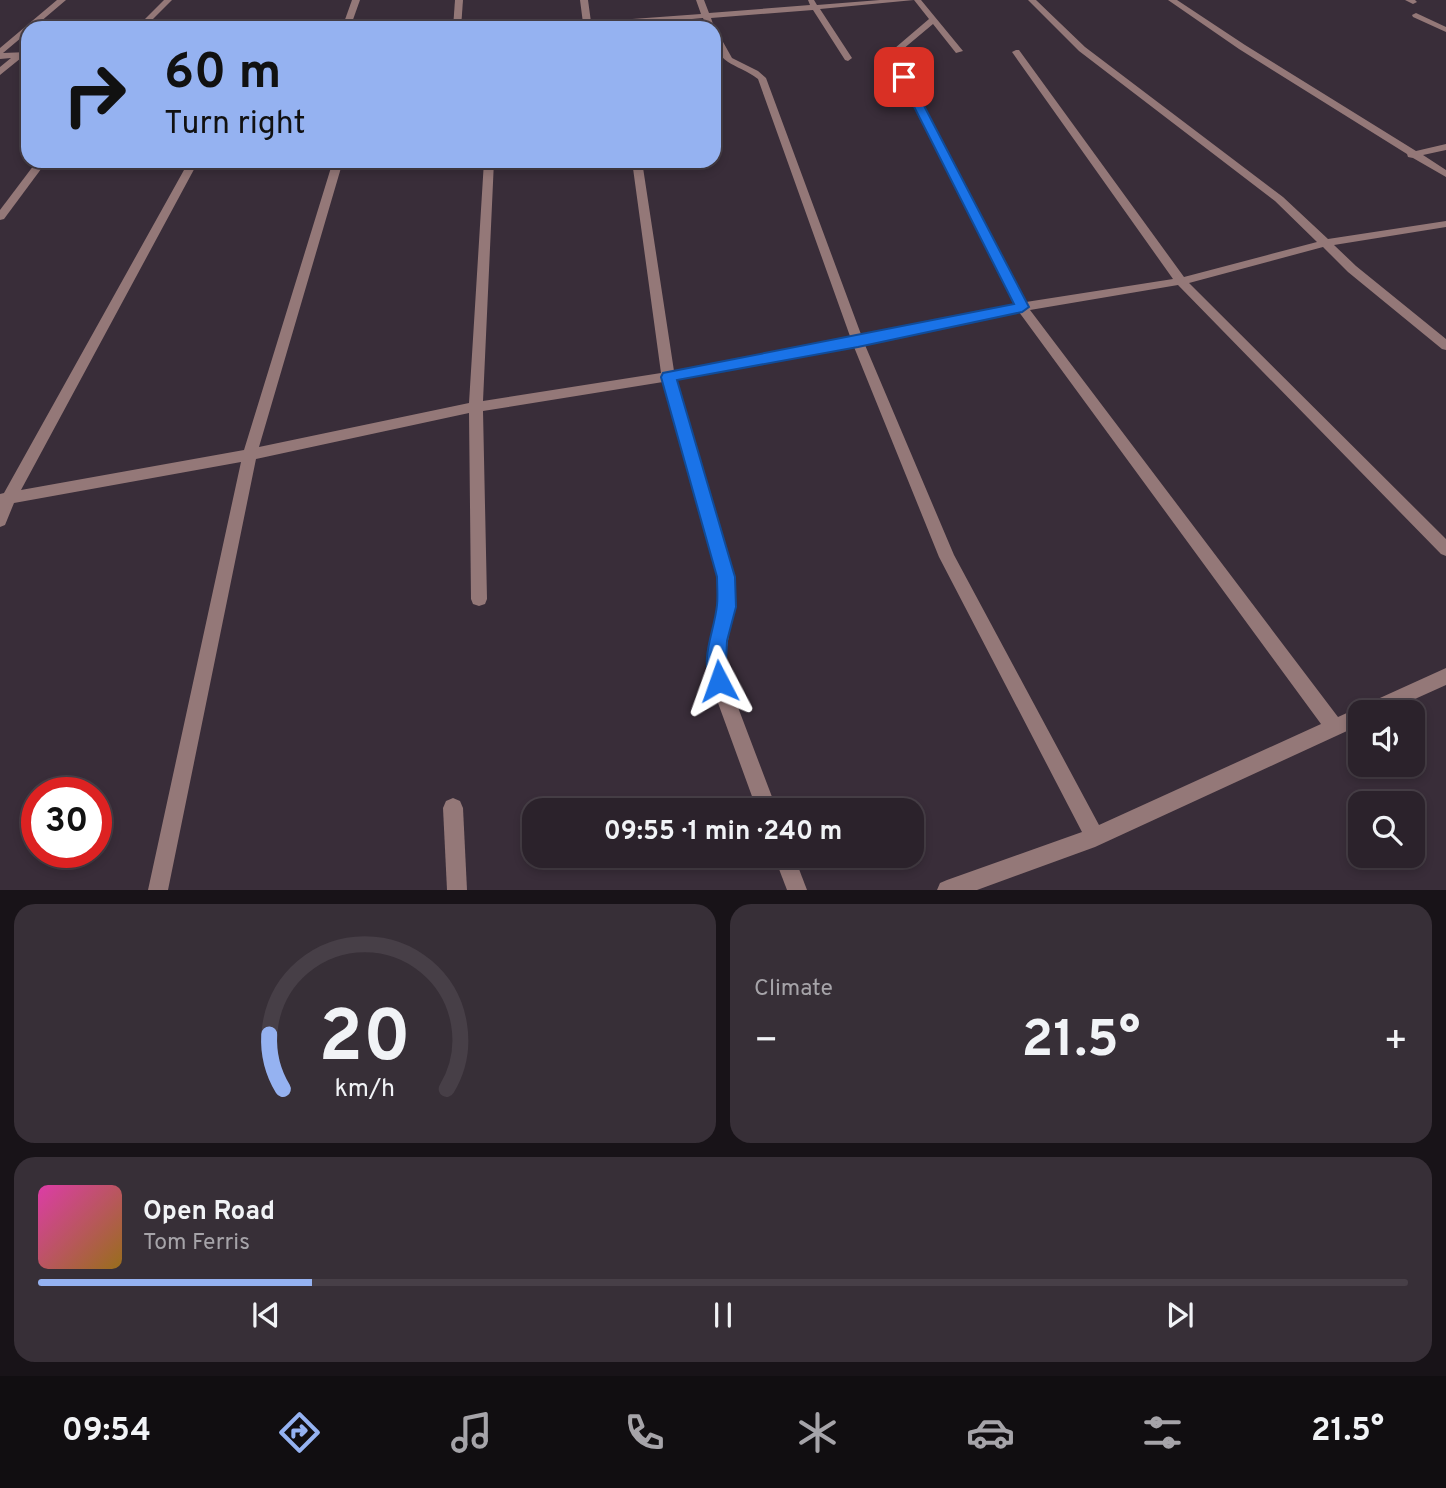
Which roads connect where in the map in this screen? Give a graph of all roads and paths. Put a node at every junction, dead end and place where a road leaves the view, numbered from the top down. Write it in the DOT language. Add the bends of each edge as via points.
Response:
graph roads {
  1 [pos="62,0"];
  2 [pos="168,0"];
  3 [pos="356,0"];
  4 [pos="460,0"];
  5 [pos="583,0"];
  6 [pos="699,0"];
  7 [pos="910,0"];
  8 [pos="918,0"];
  9 [pos="1032,0"];
  10 [pos="1172,0"];
  11 [pos="813,4"];
  12 [pos="1416,15"];
  13 [pos="706,16"];
  14 [pos="933,20"];
  15 [pos="36,21"];
  16 [pos="147,21"];
  17 [pos="348,21"];
  18 [pos="458,21"];
  19 [pos="587,21"];
  20 [pos="647,21"];
  21 [pos="708,21"];
  22 [pos="1446,30"];
  23 [pos="21,34"];
  24 [pos="721,48"];
  25 [pos="959,51"];
  26 [pos="1016,52"];
  27 [pos="0,54"];
  28 [pos="21,55"];
  29 [pos="21,57"];
  30 [pos="848,58"];
  31 [pos="0,72"];
  32 [pos="1446,147"];
  33 [pos="1411,155"];
  34 [pos="36,168"];
  35 [pos="189,168"];
  36 [pos="336,168"];
  37 [pos="489,168"];
  38 [pos="638,168"];
  39 [pos="1446,174"];
  40 [pos="0,217"];
  41 [pos="1446,224"];
  42 [pos="1327,243"];
  43 [pos="1181,281"];
  44 [pos="1022,307"];
  45 [pos="858,342"];
  46 [pos="1446,346"];
  47 [pos="668,377"];
  48 [pos="476,407"];
  49 [pos="250,455"];
  50 [pos="4,499"];
  51 [pos="0,521"];
  52 [pos="1446,549"];
  53 [pos="479,599"];
  54 [pos="1446,676"];
  55 [pos="1393,700"];
  56 [pos="1348,721"];
  57 [pos="1334,727"];
  58 [pos="763,798"];
  59 [pos="453,808"];
  60 [pos="1095,837"];
  61 [pos="789,868"];
  62 [pos="158,890"];
  63 [pos="457,890"];
  64 [pos="797,890"];
  65 [pos="947,890"];
  1 -- 15 [label="street"];
  2 -- 16 [label="street"];
  3 -- 17 [label="street"];
  4 -- 18 [label="street"];
  5 -- 19 [label="street"];
  6 -- 13 [label="street"];
  7 -- 11 [label="street"];
  8 -- 14 [label="street"];
  9 -- 42 [label="street" via="1082,49 1279,199"];
  10 -- 33 [label="street"];
  11 -- 13 [label="street"];
  11 -- 30 [label="street"];
  12 -- 22 [label="street"];
  13 -- 20 [label="street"];
  13 -- 21 [label="street"];
  14 -- 25 [label="street"];
  14 -- 44 [label="street" via="892,54"];
  23 -- 27 [label="street"];
  24 -- 45 [label="street" via="733,63 762,78"];
  26 -- 43 [label="street"];
  27 -- 28 [label="street"];
  29 -- 31 [label="street"];
  32 -- 33 [label="street"];
  33 -- 39 [label="street"];
  34 -- 40 [label="street"];
  35 -- 50 [label="street"];
  36 -- 49 [label="street"];
  37 -- 48 [label="street"];
  38 -- 47 [label="street"];
  41 -- 42 [label="street"];
  42 -- 43 [label="street"];
  42 -- 46 [label="street"];
  43 -- 44 [label="street"];
  43 -- 52 [label="street"];
  44 -- 45 [label="street"];
  44 -- 57 [label="street"];
  45 -- 47 [label="street"];
  45 -- 60 [label="street" via="947,557"];
  47 -- 48 [label="street"];
  47 -- 58 [label="street" via="726,577 726,607 716,651 719,681"];
  48 -- 49 [label="street"];
  48 -- 53 [label="street"];
  49 -- 50 [label="street"];
  49 -- 62 [label="street"];
  50 -- 51 [label="street"];
  54 -- 55 [label="street"];
  56 -- 57 [label="street"];
  57 -- 60 [label="street"];
  59 -- 63 [label="street"];
  60 -- 65 [label="street"];
  61 -- 64 [label="street"];
}
